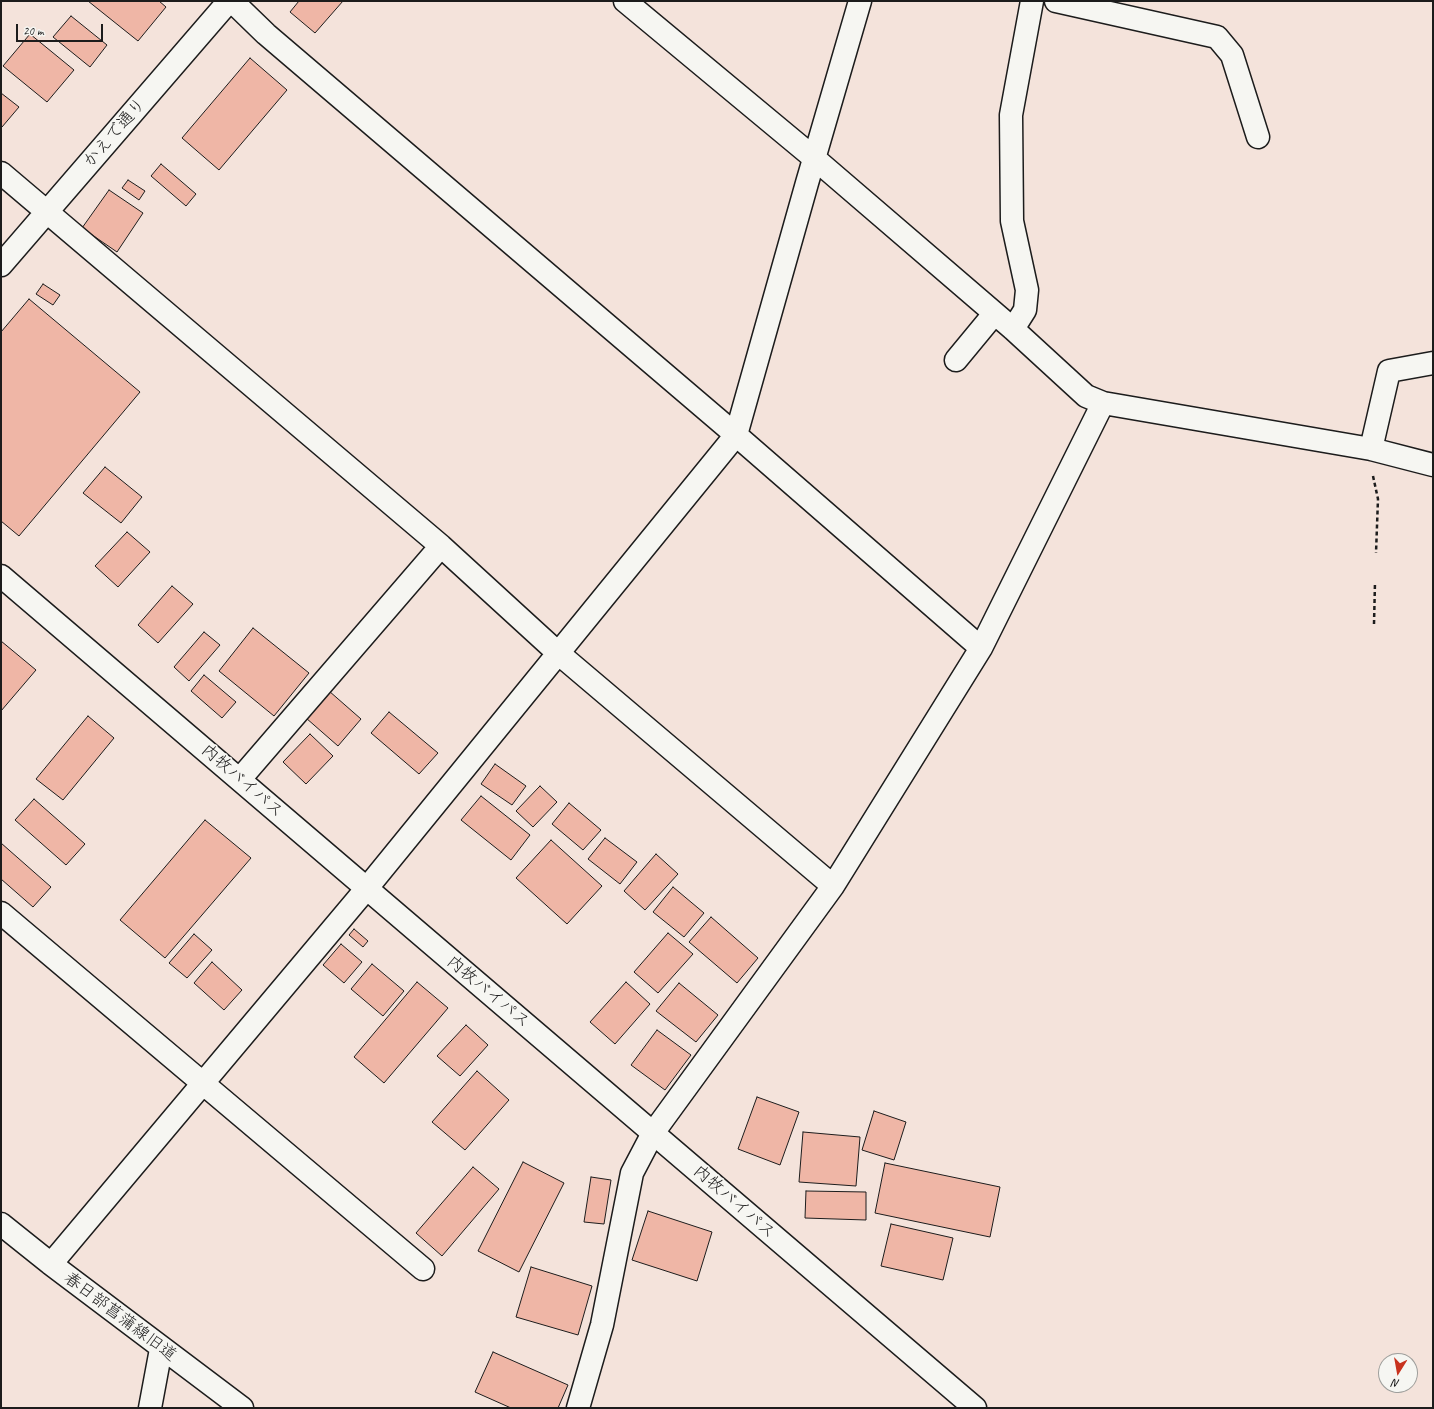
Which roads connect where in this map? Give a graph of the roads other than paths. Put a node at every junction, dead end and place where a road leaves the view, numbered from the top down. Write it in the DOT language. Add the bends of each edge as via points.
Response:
graph roads {
  1 [pos="229,1"];
  2 [pos="232,1"];
  3 [pos="625,1"];
  4 [pos="860,1"];
  5 [pos="1032,1"];
  6 [pos="1056,1"];
  7 [pos="1258,137"];
  8 [pos="814,158"];
  9 [pos="1,173"];
  10 [pos="47,212"];
  11 [pos="1,265"];
  12 [pos="994,314"];
  13 [pos="1012,329"];
  14 [pos="956,360"];
  15 [pos="1433,363"];
  16 [pos="1103,403"];
  17 [pos="736,435"];
  18 [pos="1375,450"];
  19 [pos="1433,465"];
  20 [pos="441,546"];
  21 [pos="1,576"];
  22 [pos="981,648"];
  23 [pos="558,653"];
  24 [pos="240,780"];
  25 [pos="833,886"];
  26 [pos="367,888"];
  27 [pos="1,912"];
  28 [pos="202,1083"];
  29 [pos="653,1132"];
  30 [pos="1,1224"];
  31 [pos="51,1264"];
  32 [pos="423,1269"];
  33 [pos="161,1349"];
  34 [pos="150,1408"];
  35 [pos="242,1408"];
  36 [pos="578,1408"];
  37 [pos="975,1408"];
  1 -- 10 [label="street, かえで通り"];
  2 -- 17 [label="street" via="266,34"];
  3 -- 8 [label="street"];
  4 -- 8 [label="street"];
  5 -- 13 [label="street" via="1011,114 1012,221 1027,290 1025,310"];
  6 -- 7 [label="street" via="1216,36 1232,55"];
  8 -- 12 [label="street"];
  8 -- 17 [label="street"];
  9 -- 10 [label="street"];
  10 -- 11 [label="street, かえで通り"];
  10 -- 20 [label="street"];
  12 -- 13 [label="street"];
  12 -- 14 [label="street"];
  13 -- 16 [label="street" via="1086,396"];
  15 -- 18 [label="street" via="1389,371"];
  16 -- 18 [label="street"];
  16 -- 22 [label="street"];
  17 -- 22 [label="street"];
  17 -- 23 [label="street"];
  18 -- 19 [label="street"];
  20 -- 23 [label="street"];
  20 -- 24 [label="street"];
  21 -- 24 [label="street, 内牧バイパス"];
  22 -- 25 [label="street"];
  23 -- 25 [label="street"];
  23 -- 26 [label="street"];
  24 -- 26 [label="street, 内牧バイパス"];
  25 -- 29 [label="street"];
  26 -- 28 [label="street"];
  26 -- 29 [label="street, 内牧バイパス"];
  27 -- 28 [label="street"];
  28 -- 31 [label="street"];
  28 -- 32 [label="street"];
  29 -- 36 [label="street" via="632,1173 602,1325"];
  29 -- 37 [label="street, 内牧バイパス"];
  30 -- 31 [label="street, 春日部菖蒲線旧道"];
  31 -- 33 [label="street, 春日部菖蒲線旧道"];
  33 -- 34 [label="street"];
  33 -- 35 [label="street, 春日部菖蒲線旧道"];
}
